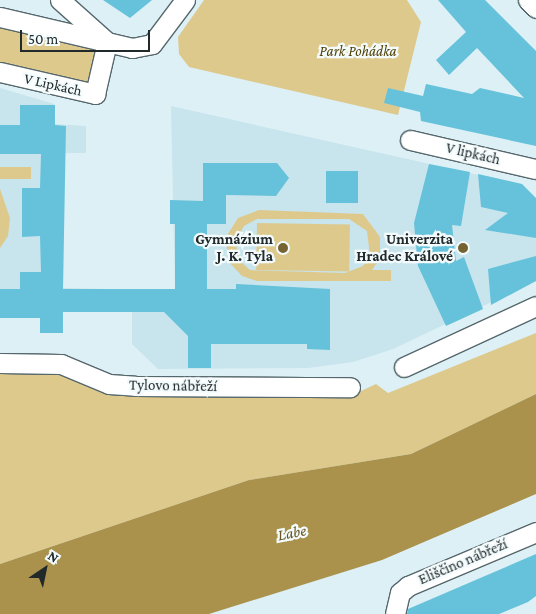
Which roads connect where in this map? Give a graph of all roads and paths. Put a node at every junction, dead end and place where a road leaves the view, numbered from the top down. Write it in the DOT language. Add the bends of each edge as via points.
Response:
graph roads {
  1 [pos="60,0"];
  2 [pos="185,0"];
  3 [pos="528,0"];
  4 [pos="536,8"];
  5 [pos="0,17"];
  6 [pos="107,42"];
  7 [pos="0,72"];
  8 [pos="410,140"];
  9 [pos="536,168"];
  10 [pos="536,306"];
  11 [pos="0,363"];
  12 [pos="404,367"];
  13 [pos="350,387"];
  14 [pos="536,532"];
  15 [pos="396,607"];
  1 -- 6 [label="street"];
  2 -- 6 [label="street" via="152,44 132,48"];
  3 -- 4 [label="street"];
  5 -- 6 [label="street"];
  6 -- 7 [label="street, V Lipkách" via="95,94"];
  8 -- 9 [label="street, V lipkách"];
  10 -- 12 [label="street"];
  11 -- 13 [label="street, Tylovo nábřeží" via="61,364 109,384 135,386"];
  14 -- 15 [label="street, Eliščino nábřeží" via="408,586"];
}
